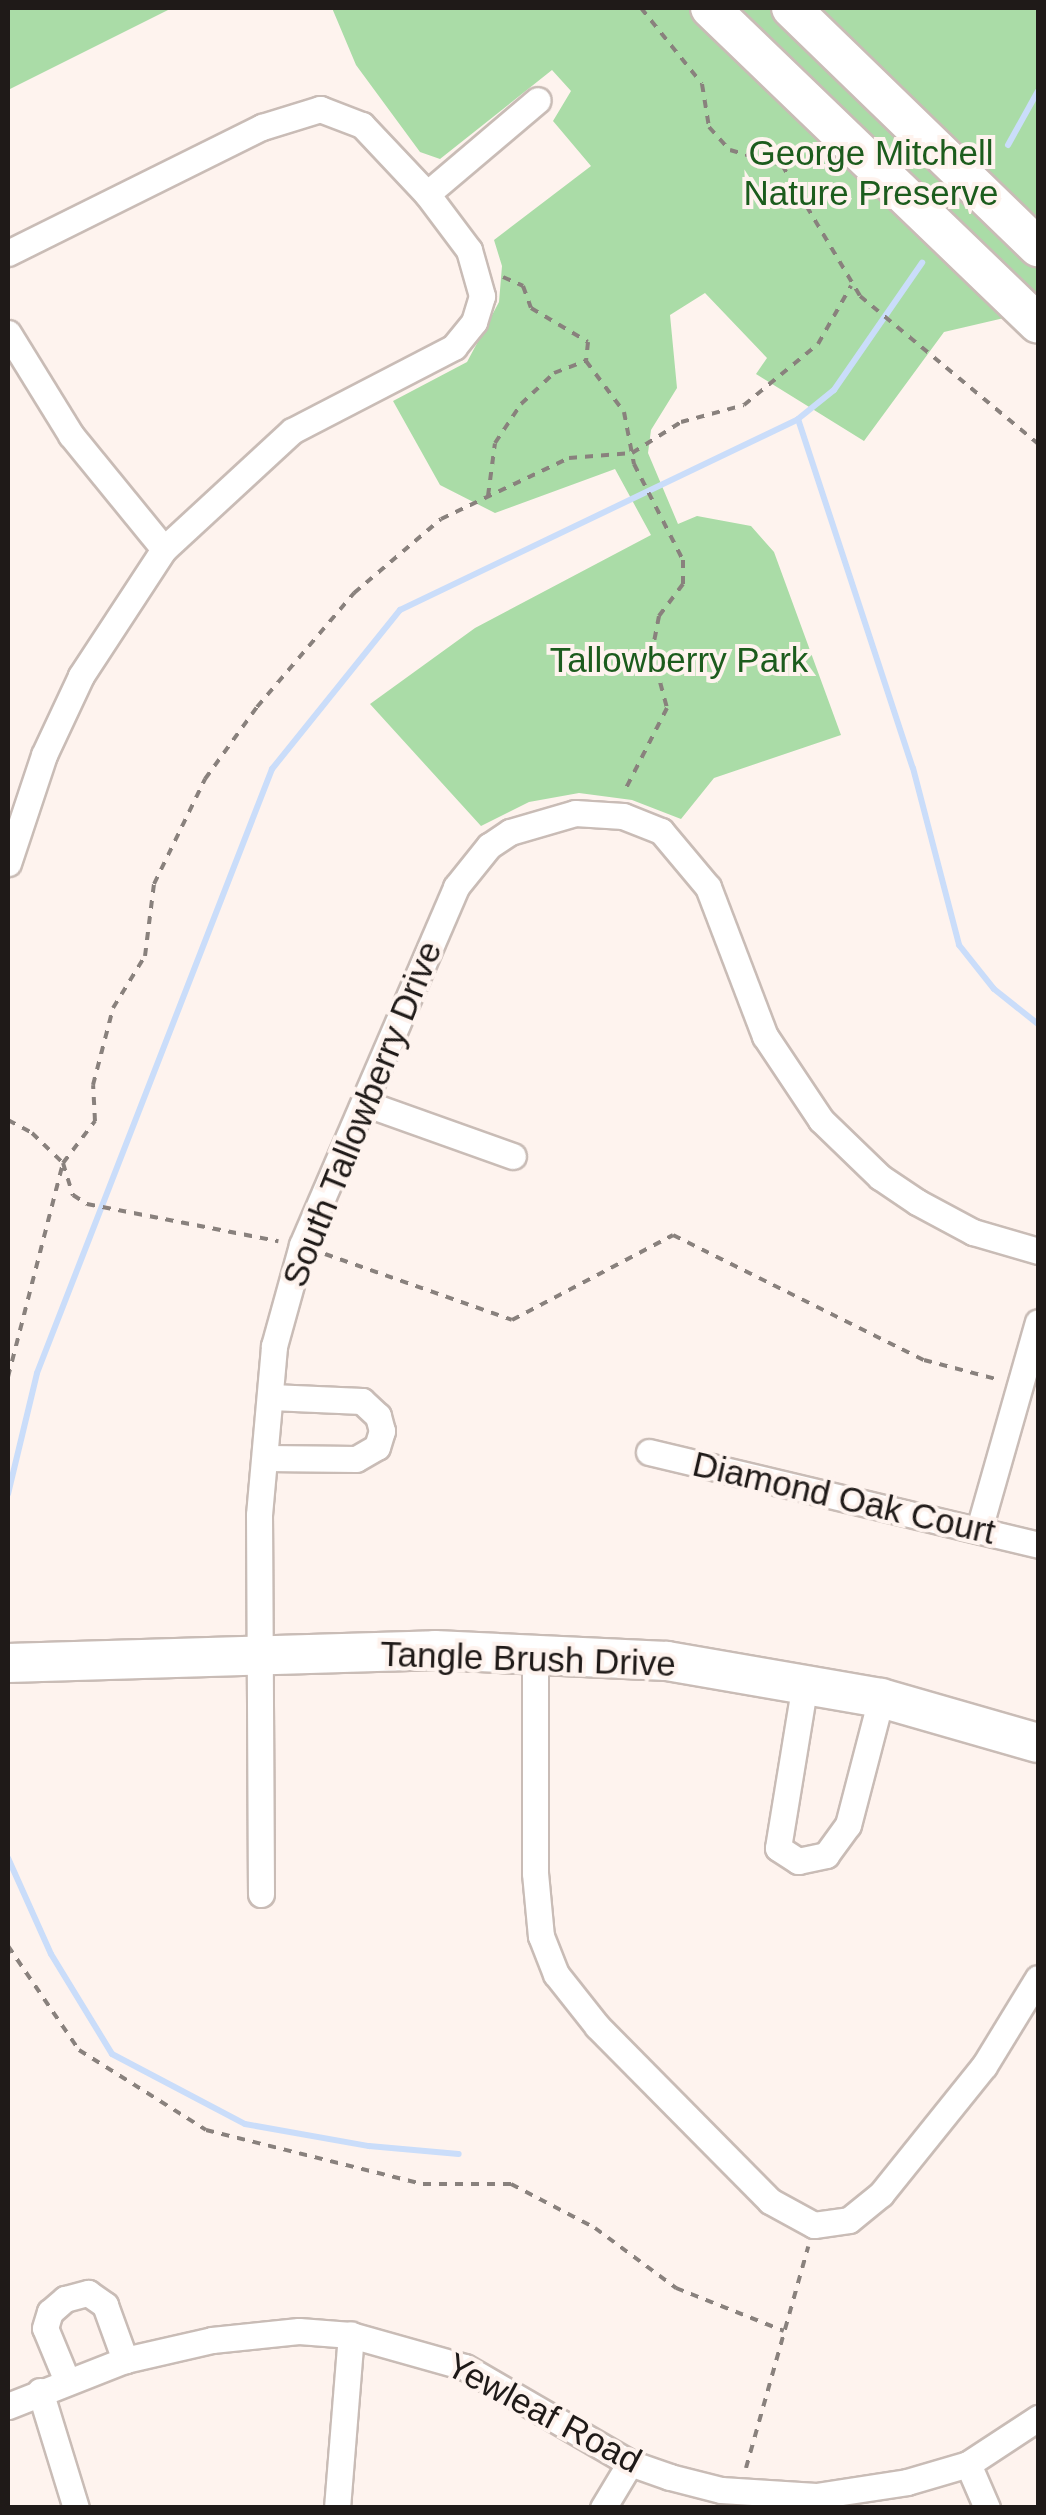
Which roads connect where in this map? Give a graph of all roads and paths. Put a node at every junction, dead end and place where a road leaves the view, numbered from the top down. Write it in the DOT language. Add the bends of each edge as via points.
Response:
graph roads {
  1 [pos="641,8"];
  2 [pos="710,8"];
  3 [pos="791,8"];
  4 [pos="538,100"];
  5 [pos="427,194"];
  6 [pos="1038,248"];
  7 [pos="8,253"];
  8 [pos="481,282"];
  9 [pos="851,286"];
  10 [pos="1038,324"];
  11 [pos="8,333"];
  12 [pos="586,361"];
  13 [pos="1038,444"];
  14 [pos="632,453"];
  15 [pos="488,496"];
  16 [pos="164,548"];
  17 [pos="614,814"];
  18 [pos="8,863"];
  19 [pos="364,1102"];
  20 [pos="8,1120"];
  21 [pos="513,1156"];
  22 [pos="63,1163"];
  23 [pos="302,1246"];
  24 [pos="1038,1251"];
  25 [pos="1038,1322"];
  26 [pos="8,1377"];
  27 [pos="1020,1386"];
  28 [pos="271,1397"];
  29 [pos="649,1452"];
  30 [pos="266,1458"];
  31 [pos="978,1529"];
  32 [pos="1038,1545"];
  33 [pos="535,1654"];
  34 [pos="264,1658"];
  35 [pos="8,1663"];
  36 [pos="805,1682"];
  37 [pos="881,1698"];
  38 [pos="1038,1743"];
  39 [pos="262,1894"];
  40 [pos="8,1946"];
  41 [pos="1038,1978"];
  42 [pos="814,2225"];
  43 [pos="784,2331"];
  44 [pos="350,2335"];
  45 [pos="125,2360"];
  46 [pos="67,2381"];
  47 [pos="40,2392"];
  48 [pos="8,2406"];
  49 [pos="1038,2418"];
  50 [pos="630,2462"];
  51 [pos="968,2464"];
  52 [pos="747,2493"];
  53 [pos="76,2508"];
  54 [pos="336,2508"];
  55 [pos="603,2508"];
  56 [pos="987,2508"];
  1 -- 9 [label="path" via="702,84 709,127 730,150 782,166"];
  2 -- 10 [label="street"];
  3 -- 6 [label="street"];
  4 -- 5 [label="street"];
  5 -- 7 [label="street" via="362,125 320,109 262,126"];
  5 -- 8 [label="street" via="468,250"];
  8 -- 12 [label="path" via="507,276 523,286 530,308 588,342"];
  8 -- 16 [label="street" via="474,322 454,347 292,431"];
  9 -- 13 [label="path"];
  9 -- 14 [label="path" via="818,344 769,389 744,404 680,422"];
  11 -- 16 [label="street" via="70,436"];
  12 -- 14 [label="path" via="624,412"];
  12 -- 15 [label="path" via="554,373 521,404 494,442"];
  14 -- 15 [label="path" via="569,458"];
  14 -- 17 [label="path" via="683,560 683,584 659,616 652,652 667,708"];
  15 -- 22 [label="path" via="442,519 354,592 205,779 154,884 145,956 114,1008 93,1086 95,1121"];
  16 -- 18 [label="street" via="81,676 44,755"];
  17 -- 19 [label="street, South Tallowberry Drive" via="575,813 510,832 464,875"];
  17 -- 24 [label="street" via="662,831 708,887 765,1036 791,1080 851,1151 945,1217"];
  19 -- 21 [label="street"];
  19 -- 23 [label="street, South Tallowberry Drive"];
  20 -- 22 [label="path" via="32,1132"];
  22 -- 23 [label="path" via="73,1195 87,1204"];
  22 -- 26 [label="path"];
  23 -- 27 [label="path" via="512,1320 672,1235 924,1360"];
  23 -- 28 [label="street, South Tallowberry Drive" via="274,1346"];
  25 -- 27 [label="street"];
  27 -- 31 [label="street"];
  28 -- 30 [label="street, South Tallowberry Drive"];
  28 -- 30 [label="street" via="362,1402 378,1416 382,1431 377,1447 356,1459"];
  29 -- 31 [label="street, Diamond Oak Court"];
  30 -- 34 [label="street, South Tallowberry Drive" via="259,1515"];
  31 -- 32 [label="street, Diamond Oak Court"];
  33 -- 34 [label="street, Tangle Brush Drive" via="435,1650"];
  33 -- 36 [label="street, Tangle Brush Drive" via="666,1661"];
  33 -- 42 [label="street" via="535,1873 541,1936 556,1974 597,2026 770,2201"];
  34 -- 35 [label="street, Tangle Brush Drive"];
  34 -- 39 [label="street, South Tallowberry Drive"];
  36 -- 37 [label="street, Tangle Brush Drive"];
  36 -- 37 [label="street" via="778,1848 798,1861 826,1855 848,1825"];
  37 -- 38 [label="street, Tangle Brush Drive"];
  40 -- 43 [label="path" via="78,2050 206,2130 423,2184 511,2184 595,2228 676,2288"];
  41 -- 42 [label="street" via="984,2066 881,2194 849,2220"];
  42 -- 43 [label="path"];
  43 -- 52 [label="path" via="745,2453"];
  44 -- 45 [label="street, Yewleaf Road" via="260,2333"];
  44 -- 50 [label="street, Yewleaf Road" via="465,2366"];
  44 -- 54 [label="street"];
  45 -- 46 [label="street, Yewleaf Road"];
  45 -- 46 [label="street" via="106,2305 88,2293 65,2299 44,2328"];
  46 -- 47 [label="street, Yewleaf Road"];
  47 -- 48 [label="street, Yewleaf Road"];
  47 -- 53 [label="street"];
  49 -- 51 [label="street, Yewleaf Road"];
  50 -- 52 [label="street, Yewleaf Road"];
  50 -- 55 [label="street"];
  51 -- 52 [label="street, Yewleaf Road" via="863,2491"];
  51 -- 56 [label="street"];
}
